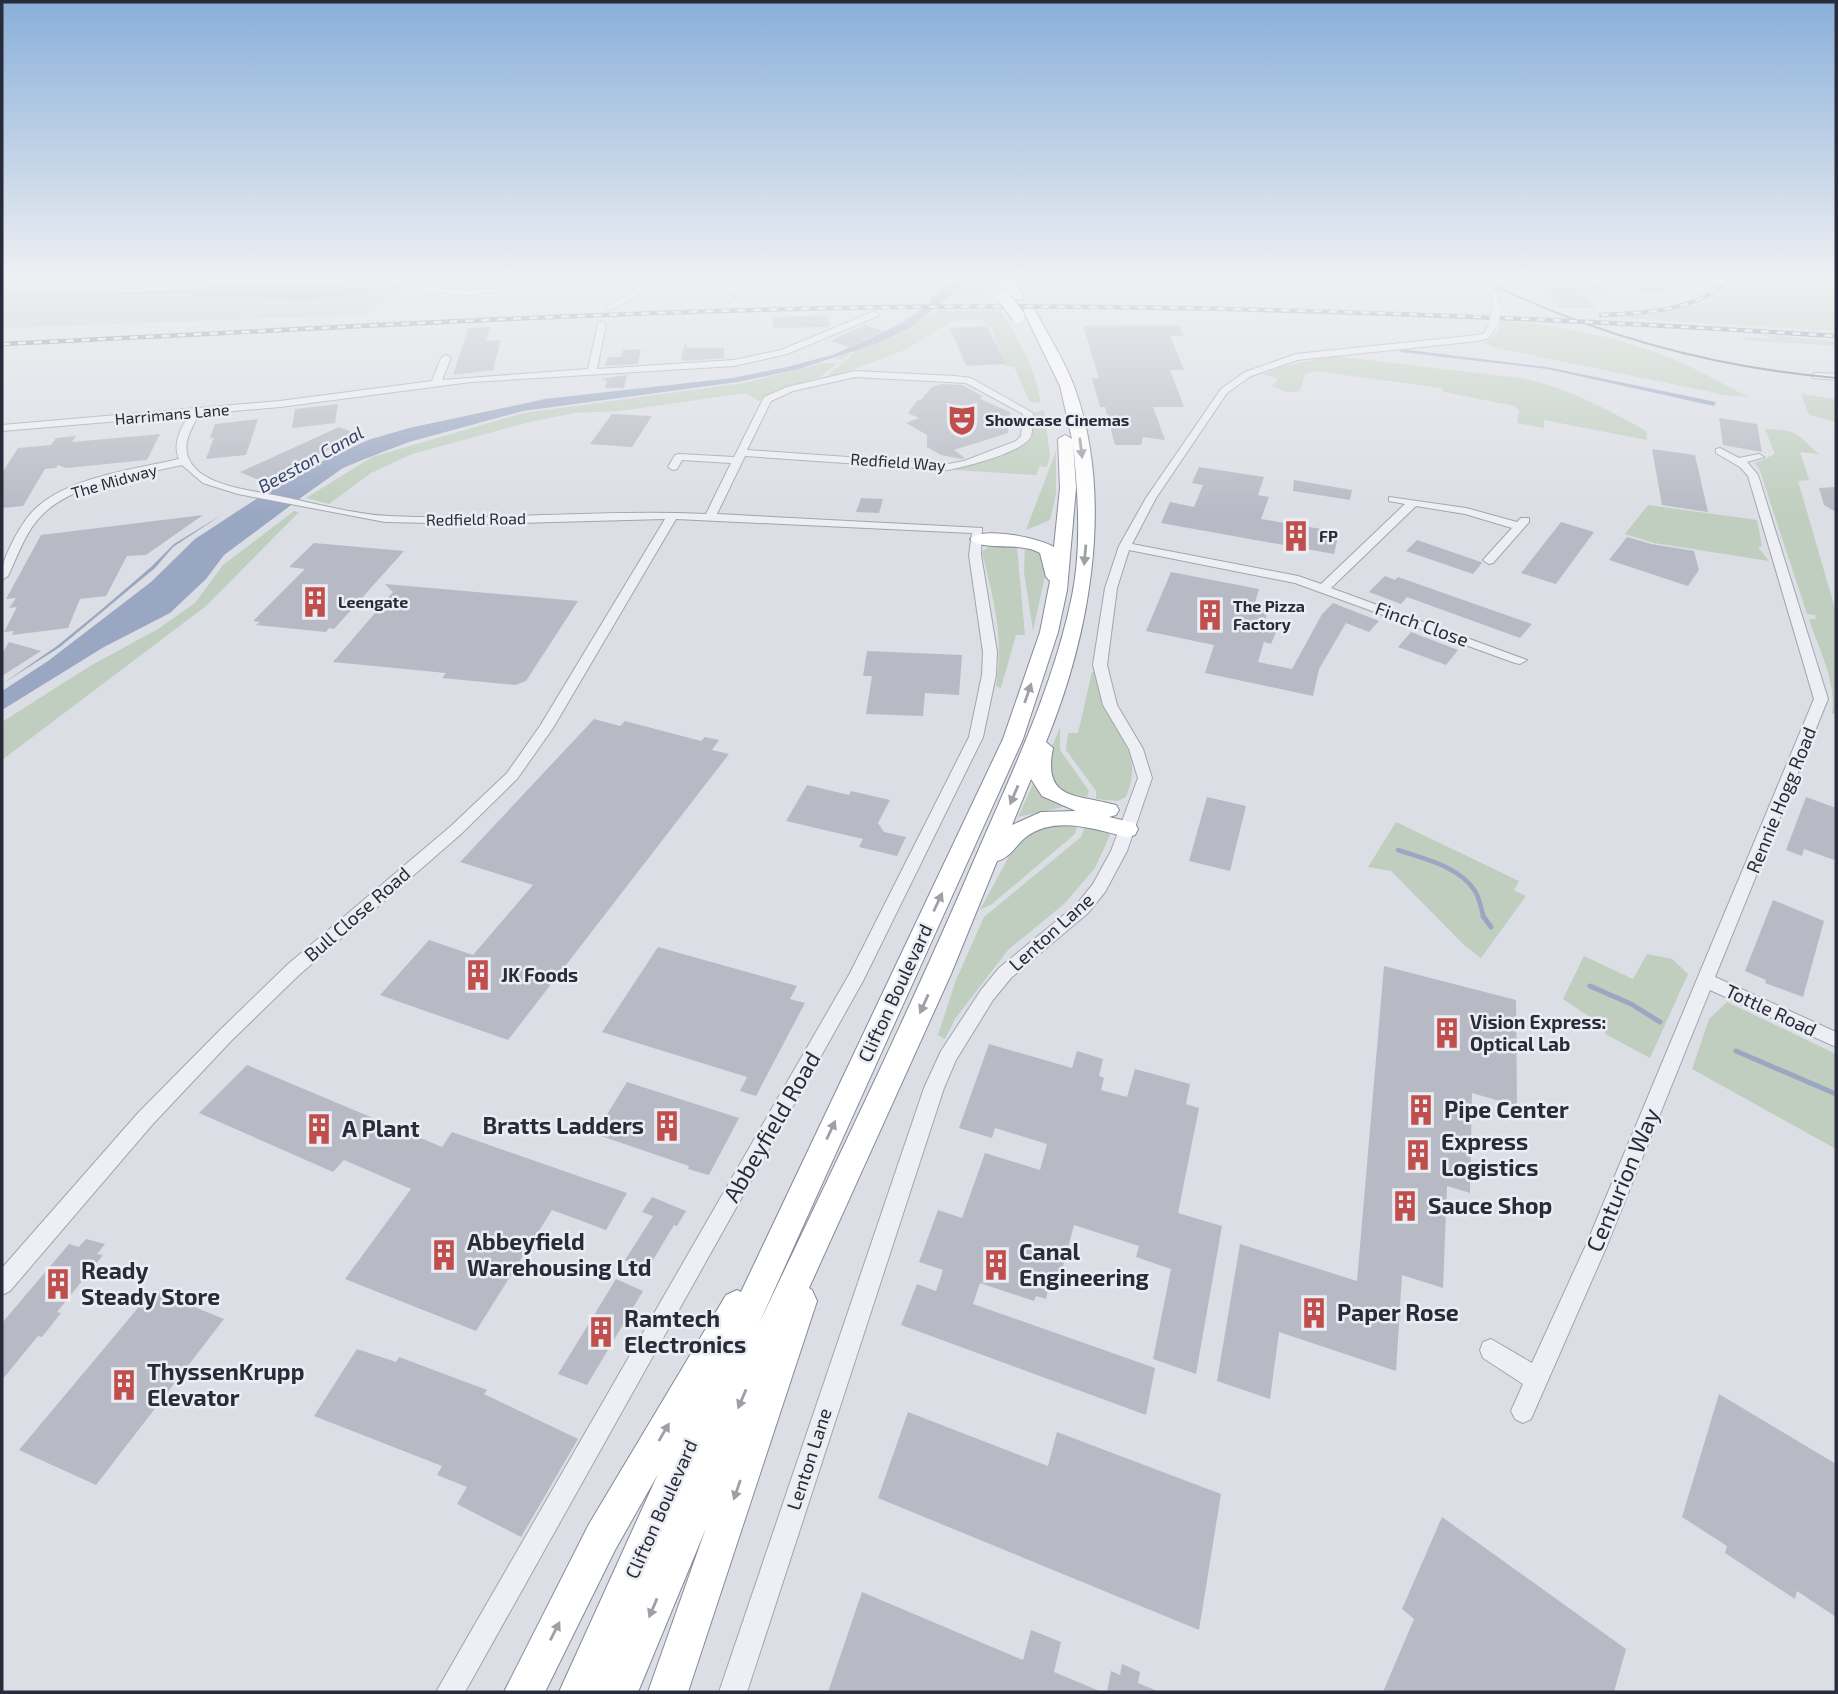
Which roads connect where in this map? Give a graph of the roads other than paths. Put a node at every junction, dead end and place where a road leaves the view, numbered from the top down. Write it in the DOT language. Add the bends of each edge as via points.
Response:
graph roads {
  1 [pos="595,357"];
  2 [pos="763,357"];
  3 [pos="1042,357"];
  4 [pos="1050,357"];
  5 [pos="1299,357"];
  6 [pos="446,358"];
  7 [pos="592,370"];
  8 [pos="1816,376"];
  9 [pos="1835,378"];
  10 [pos="436,383"];
  11 [pos="195,412"];
  12 [pos="2,428"];
  13 [pos="695,443"];
  14 [pos="1720,451"];
  15 [pos="740,456"];
  16 [pos="687,457"];
  17 [pos="1759,457"];
  18 [pos="184,461"];
  19 [pos="1738,461"];
  20 [pos="673,467"];
  21 [pos="1068,494"];
  22 [pos="1393,499"];
  23 [pos="1413,503"];
  24 [pos="673,515"];
  25 [pos="710,517"];
  26 [pos="978,534"];
  27 [pos="1125,546"];
  28 [pos="1489,560"];
  29 [pos="2,576"];
  30 [pos="1324,588"];
  31 [pos="1058,590"];
  32 [pos="1520,660"];
  33 [pos="1053,701"];
  34 [pos="1129,822"];
  35 [pos="966,908"];
  36 [pos="1706,980"];
  37 [pos="1836,1040"];
  38 [pos="818,1198"];
  39 [pos="2,1284"];
  40 [pos="1491,1350"];
  41 [pos="1536,1379"];
  42 [pos="1523,1411"];
  43 [pos="450,1692"];
  44 [pos="524,1692"];
  45 [pos="579,1692"];
  46 [pos="618,1692"];
  47 [pos="668,1692"];
  48 [pos="733,1692"];
  1 -- 7 [label="street"];
  2 -- 7 [label="street, Harrimans Lane" via="712,365"];
  3 -- 21 [label="highway, Clifton Boulevard" via="1065,434"];
  4 -- 33 [label="highway, Clifton Boulevard, one-way" via="1067,386 1079,435 1086,548 1081,595"];
  5 -- 27 [label="street, Lenton Lane, bridge" via="1248,374 1224,391 1150,498"];
  6 -- 10 [label="street"];
  7 -- 10 [label="street, Harrimans Lane"];
  8 -- 9 [label="street"];
  10 -- 11 [label="street, Harrimans Lane"];
  11 -- 12 [label="street, Harrimans Lane"];
  11 -- 18 [label="street" via="180,444"];
  13 -- 16 [label="street"];
  14 -- 19 [label="street, Rennie Hogg Road"];
  15 -- 15 [label="street, Redfield Way" via="761,402 823,380 866,374 968,380 1028,413 1026,436 1020,443 948,467 815,454"];
  15 -- 16 [label="street"];
  15 -- 25 [label="street, Redfield Way"];
  16 -- 20 [label="street" via="679,457"];
  17 -- 19 [label="street"];
  18 -- 24 [label="street, Redfield Road" via="207,481 242,492 358,515 419,521"];
  18 -- 29 [label="street, The Midway" via="57,498 35,516"];
  19 -- 36 [label="street, Rennie Hogg Road" via="1753,475 1821,699"];
  21 -- 26 [label="highway" via="1060,516 1046,530"];
  21 -- 31 [label="highway, Clifton Boulevard"];
  22 -- 23 [label="street"];
  23 -- 28 [label="street" via="1522,523"];
  23 -- 30 [label="street"];
  24 -- 25 [label="street, Redfield Road"];
  24 -- 39 [label="street, Bull Close Road" via="546,728 512,776 292,970 225,1036 145,1119"];
  25 -- 26 [label="street, Redfield Road"];
  26 -- 31 [label="highway" via="1037,544 1048,551"];
  26 -- 43 [label="street, Abbeyfield Road" via="975,555 990,652 976,737 857,976"];
  27 -- 30 [label="street, Finch Close"];
  27 -- 34 [label="street, Lenton Lane" via="1111,588 1100,665 1110,705 1143,765 1145,778"];
  30 -- 32 [label="street, Finch Close"];
  38 -- 31 [label="highway, Clifton Boulevard, one-way" via="1013,739 1049,632"];
  33 -- 34 [label="highway" via="1039,768 1044,786 1052,794"];
  33 -- 35 [label="highway, Clifton Boulevard, one-way"];
  34 -- 35 [label="highway" via="1051,817 1027,823 1010,836"];
  34 -- 48 [label="street, Lenton Lane" via="1099,888 1082,909 1005,974 977,1007 948,1056 925,1113"];
  35 -- 38 [label="highway, Clifton Boulevard, one-way"];
  36 -- 37 [label="street, Tottle Road"];
  36 -- 41 [label="street, Centurion Way"];
  44 -- 38 [label="highway, one-way" via="603,1537"];
  38 -- 45 [label="highway, Clifton Boulevard"];
  38 -- 46 [label="highway, Clifton Boulevard, one-way" via="753,1374"];
  38 -- 47 [label="highway, one-way"];
  40 -- 41 [label="street"];
  41 -- 42 [label="street, Centurion Way"];
}
